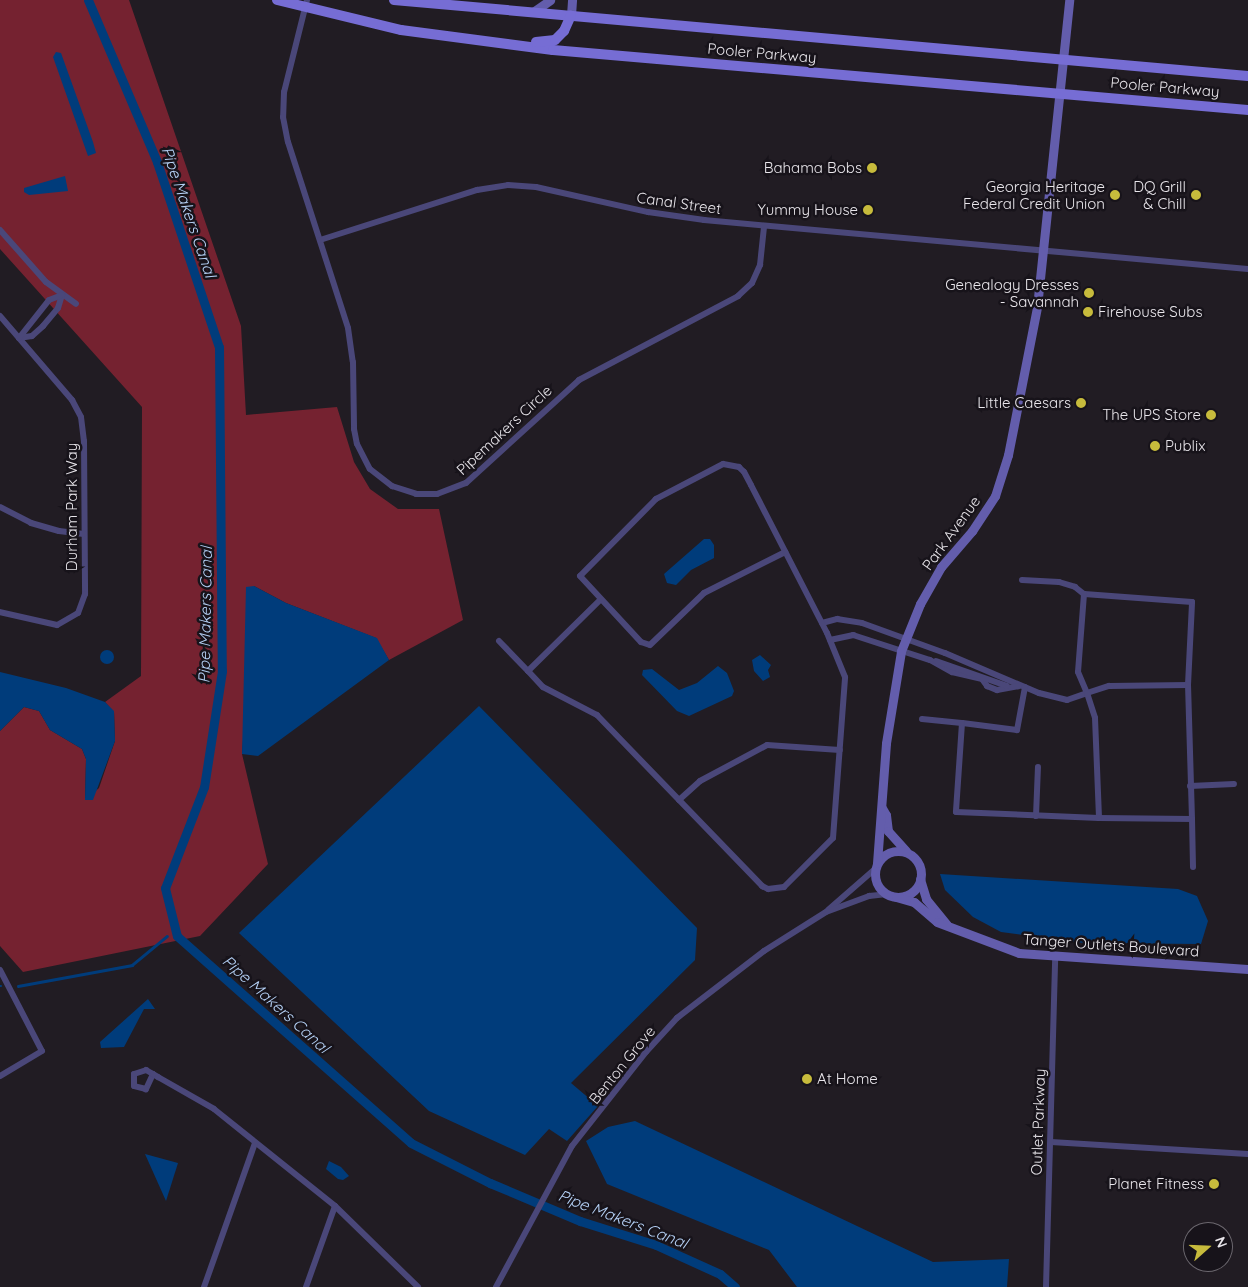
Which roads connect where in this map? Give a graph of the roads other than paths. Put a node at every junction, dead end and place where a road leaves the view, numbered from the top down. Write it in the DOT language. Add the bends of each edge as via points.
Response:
graph roads {
  1 [pos="277,0"];
  2 [pos="394,0"];
  3 [pos="550,0"];
  4 [pos="572,0"];
  5 [pos="1069,0"];
  6 [pos="306,4"];
  7 [pos="533,12"];
  8 [pos="571,15"];
  9 [pos="437,35"];
  10 [pos="1063,58"];
  11 [pos="1248,76"];
  12 [pos="1058,93"];
  13 [pos="1248,110"];
  14 [pos="764,226"];
  15 [pos="0,230"];
  16 [pos="320,240"];
  17 [pos="1043,251"];
  18 [pos="1248,269"];
  19 [pos="62,295"];
  20 [pos="76,304"];
  21 [pos="41,311"];
  22 [pos="0,316"];
  23 [pos="50,318"];
  24 [pos="19,338"];
  25 [pos="0,507"];
  26 [pos="84,534"];
  27 [pos="785,552"];
  28 [pos="1022,580"];
  29 [pos="1084,594"];
  30 [pos="600,600"];
  31 [pos="0,612"];
  32 [pos="822,623"];
  33 [pos="905,638"];
  34 [pos="830,640"];
  35 [pos="499,641"];
  36 [pos="901,651"];
  37 [pos="528,671"];
  38 [pos="1188,685"];
  39 [pos="1024,686"];
  40 [pos="1087,693"];
  41 [pos="922,720"];
  42 [pos="962,723"];
  43 [pos="840,750"];
  44 [pos="1038,767"];
  45 [pos="1234,784"];
  46 [pos="1190,786"];
  47 [pos="679,800"];
  48 [pos="882,808"];
  49 [pos="1036,816"];
  50 [pos="1099,818"];
  51 [pos="1192,819"];
  52 [pos="908,853"];
  53 [pos="876,866"];
  54 [pos="1193,867"];
  55 [pos="920,878"];
  56 [pos="891,896"];
  57 [pos="826,912"];
  58 [pos="947,925"];
  59 [pos="1055,957"];
  60 [pos="1248,969"];
  61 [pos="0,970"];
  62 [pos="152,1074"];
  63 [pos="0,1076"];
  64 [pos="1050,1142"];
  65 [pos="255,1143"];
  66 [pos="1248,1154"];
  67 [pos="335,1206"];
  68 [pos="414,1286"];
  69 [pos="204,1287"];
  70 [pos="306,1287"];
  71 [pos="496,1287"];
  72 [pos="1046,1287"];
  1 -- 6 [label="main road, Pooler Parkway"];
  2 -- 7 [label="main road, Pooler Parkway"];
  3 -- 7 [label="street"];
  4 -- 8 [label="street"];
  5 -- 10 [label="street, Park Avenue"];
  6 -- 9 [label="main road, Pooler Parkway" via="401,30"];
  6 -- 16 [label="street, Pipemakers Circle" via="284,92 283,117"];
  7 -- 8 [label="main road, Pooler Parkway"];
  8 -- 9 [label="main road" via="564,31 547,43 448,31"];
  8 -- 10 [label="main road, Pooler Parkway"];
  9 -- 12 [label="main road, Pooler Parkway" via="553,50"];
  10 -- 11 [label="main road, Pooler Parkway"];
  10 -- 12 [label="street, Park Avenue"];
  12 -- 13 [label="main road, Pooler Parkway"];
  12 -- 17 [label="street, Park Avenue"];
  14 -- 16 [label="street, Canal Street" via="648,212 536,187 508,185 477,190"];
  14 -- 16 [label="street, Pipemakers Circle" via="760,265 746,290 579,380 475,476 456,488 437,494 416,494 392,486 370,469 362,456 354,429 352,347"];
  14 -- 17 [label="street, Canal Street"];
  15 -- 19 [label="street" via="39,275"];
  17 -- 18 [label="street, Canal Street"];
  17 -- 33 [label="street, Park Avenue" via="1037,307 1003,476 972,531 941,567"];
  19 -- 20 [label="street"];
  19 -- 21 [label="street" via="49,300"];
  19 -- 23 [label="street"];
  21 -- 23 [label="street"];
  21 -- 24 [label="street"];
  22 -- 24 [label="street, Durham Park Way"];
  23 -- 24 [label="street" via="32,336"];
  24 -- 26 [label="street, Durham Park Way" via="72,400 81,417"];
  25 -- 26 [label="street" via="31,522 59,531"];
  26 -- 31 [label="street, Durham Park Way" via="85,594 83,604 74,617 62,624 47,625"];
  27 -- 30 [label="street" via="704,593 650,645 641,642"];
  27 -- 30 [label="street" via="744,472 739,467 723,464 656,498 587,566 580,576 581,581"];
  27 -- 32 [label="street"];
  28 -- 29 [label="street" via="1059,582"];
  29 -- 38 [label="street" via="1192,602"];
  29 -- 40 [label="street" via="1078,672"];
  30 -- 37 [label="street"];
  32 -- 33 [label="street" via="849,620"];
  32 -- 34 [label="street"];
  33 -- 36 [label="street, Park Avenue"];
  33 -- 39 [label="street"];
  34 -- 36 [label="street" via="853,635"];
  34 -- 43 [label="street" via="845,677"];
  35 -- 37 [label="street"];
  36 -- 39 [label="street" via="930,660 952,672 982,679 987,686 997,690"];
  36 -- 48 [label="street, Park Avenue" via="886,743"];
  37 -- 47 [label="street" via="543,687 597,715"];
  38 -- 40 [label="street" via="1109,686"];
  38 -- 46 [label="street"];
  39 -- 40 [label="street" via="1067,700"];
  39 -- 42 [label="street" via="1017,730"];
  40 -- 50 [label="street" via="1098,741"];
  41 -- 42 [label="street"];
  42 -- 49 [label="street" via="956,812"];
  43 -- 47 [label="street" via="767,745 700,781"];
  43 -- 47 [label="street" via="833,838 784,887 768,889 762,886"];
  44 -- 49 [label="street"];
  45 -- 46 [label="street"];
  46 -- 51 [label="street"];
  48 -- 52 [label="street, Park Avenue" via="888,831"];
  48 -- 53 [label="street, Park Avenue"];
  49 -- 50 [label="street"];
  50 -- 51 [label="street"];
  51 -- 54 [label="street"];
  52 -- 53 [label="street" via="890,852"];
  52 -- 55 [label="street" via="920,867"];
  53 -- 56 [label="street" via="875,881"];
  53 -- 57 [label="street, Benton Grove"];
  55 -- 56 [label="street" via="913,892"];
  55 -- 58 [label="street" via="926,898"];
  56 -- 57 [label="street, Benton Grove" via="869,896"];
  56 -- 58 [label="street, Tanger Outlets Boulevard" via="906,898 937,922"];
  57 -- 71 [label="street, Benton Grove" via="764,951 678,1018 646,1052 572,1146"];
  58 -- 59 [label="street, Tanger Outlets Boulevard" via="998,947"];
  59 -- 60 [label="street, Tanger Outlets Boulevard"];
  59 -- 64 [label="street, Outlet Parkway"];
  61 -- 63 [label="street" via="42,1051"];
  62 -- 65 [label="street" via="214,1109"];
  64 -- 66 [label="street"];
  64 -- 72 [label="street, Outlet Parkway"];
  65 -- 67 [label="street"];
  65 -- 69 [label="street"];
  67 -- 68 [label="street"];
  67 -- 70 [label="street"];
}
